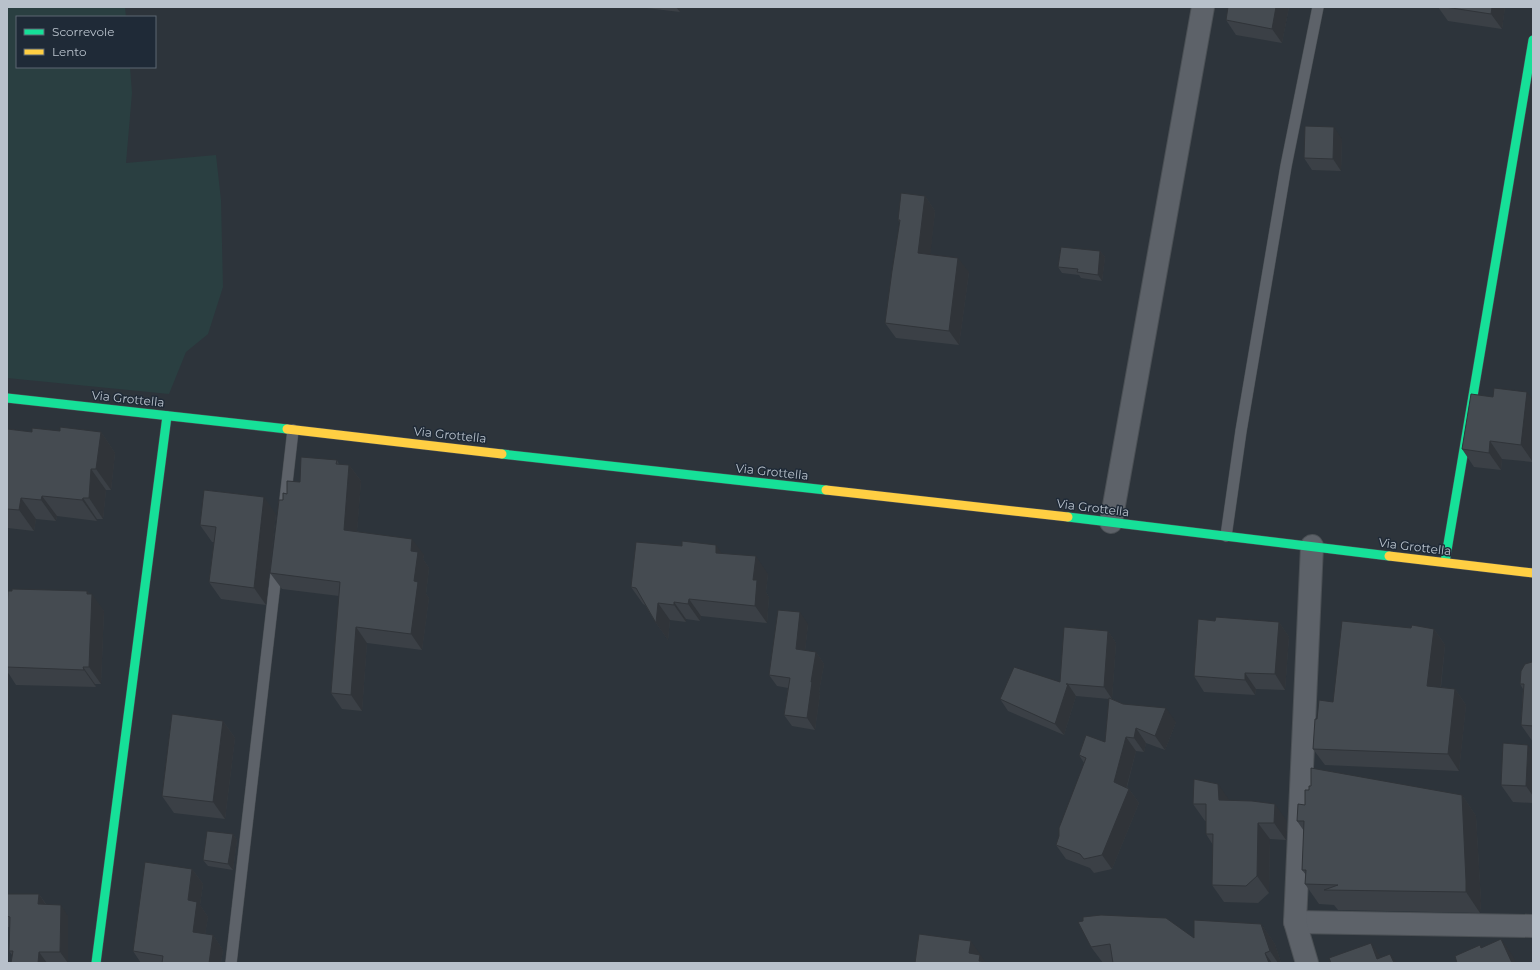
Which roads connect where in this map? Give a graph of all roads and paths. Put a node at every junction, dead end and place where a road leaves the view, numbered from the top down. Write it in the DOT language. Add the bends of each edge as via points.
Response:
graph roads {
  1 [pos="1203,7"];
  2 [pos="1318,7"];
  3 [pos="1533,40"];
  4 [pos="7,398"];
  5 [pos="167,416"];
  6 [pos="293,430"];
  7 [pos="1111,522"];
  8 [pos="282,523"];
  9 [pos="1226,536"];
  10 [pos="1312,546"];
  11 [pos="278,555"];
  12 [pos="1445,562"];
  13 [pos="1533,573"];
  14 [pos="1295,922"];
  15 [pos="1533,926"];
  16 [pos="96,963"];
  17 [pos="231,963"];
  18 [pos="1308,963"];
  1 -- 7 [label="street"];
  2 -- 9 [label="lane" via="1284,174"];
  3 -- 12 [label="street"];
  4 -- 5 [label="street, Via Grottella"];
  5 -- 6 [label="street, Via Grottella"];
  5 -- 16 [label="street"];
  6 -- 7 [label="street, Via Grottella"];
  6 -- 8 [label="lane"];
  7 -- 9 [label="street, Via Grottella"];
  9 -- 10 [label="street, Via Grottella"];
  10 -- 12 [label="street, Via Grottella"];
  10 -- 14 [label="street"];
  11 -- 17 [label="lane"];
  12 -- 13 [label="street, Via Grottella"];
  14 -- 15 [label="street"];
  14 -- 18 [label="street"];
}
